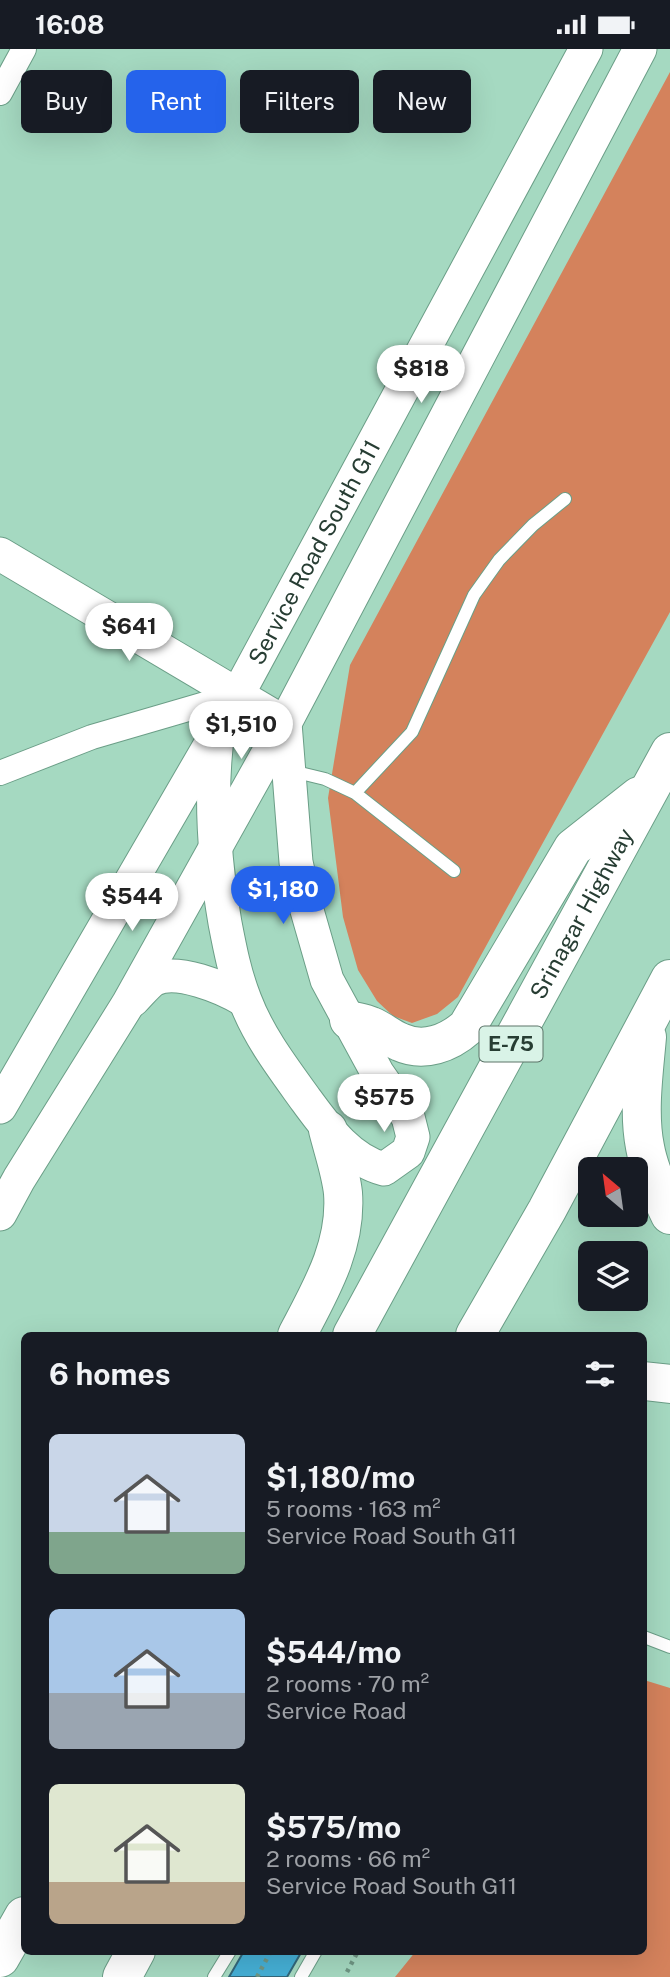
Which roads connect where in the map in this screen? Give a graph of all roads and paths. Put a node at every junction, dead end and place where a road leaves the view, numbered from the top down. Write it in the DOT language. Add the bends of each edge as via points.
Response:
graph roads {
  1 [pos="24,49"];
  2 [pos="586,49"];
  3 [pos="640,49"];
  4 [pos="0,93"];
  5 [pos="565,499"];
  6 [pos="0,554"];
  7 [pos="236,695"];
  8 [pos="285,723"];
  9 [pos="218,731"];
  10 [pos="670,752"];
  11 [pos="288,771"];
  12 [pos="0,773"];
  13 [pos="652,786"];
  14 [pos="355,793"];
  15 [pos="215,850"];
  16 [pos="454,871"];
  17 [pos="670,979"];
  18 [pos="244,1000"];
  19 [pos="128,1003"];
  20 [pos="649,1017"];
  21 [pos="349,1020"];
  22 [pos="0,1107"];
  23 [pos="337,1138"];
  24 [pos="0,1214"];
  25 [pos="670,1215"];
  26 [pos="298,1332"];
  27 [pos="354,1332"];
  28 [pos="477,1332"];
  29 [pos="647,1381"];
  30 [pos="670,1384"];
  31 [pos="647,1638"];
  32 [pos="670,1647"];
  33 [pos="21,1921"];
  34 [pos="134,1955"];
  35 [pos="228,1955"];
  36 [pos="269,1955"];
  37 [pos="314,1955"];
  38 [pos="356,1955"];
  39 [pos="0,1958"];
  40 [pos="347,1972"];
  41 [pos="122,1977"];
  42 [pos="214,1977"];
  43 [pos="257,1977"];
  44 [pos="301,1977"];
  1 -- 4 [label="street"];
  2 -- 7 [label="main road, Service Road South G11"];
  3 -- 8 [label="main road"];
  5 -- 14 [label="lane" via="499,560 474,596 412,732"];
  6 -- 7 [label="main road"];
  7 -- 8 [label="main road"];
  7 -- 9 [label="main road, Service Road South G11"];
  7 -- 12 [label="street" via="92,737"];
  8 -- 11 [label="main road"];
  8 -- 15 [label="main road"];
  9 -- 15 [label="main road, Service Road South G11"];
  9 -- 22 [label="main road"];
  10 -- 13 [label="highway, Srinagar Highway / E-75"];
  11 -- 14 [label="lane" via="325,779"];
  11 -- 21 [label="main road" via="296,862 306,907 327,981"];
  13 -- 21 [label="highway" via="573,848 467,1027 455,1038 419,1047"];
  13 -- 27 [label="highway, Srinagar Highway / E-75"];
  14 -- 16 [label="lane"];
  15 -- 18 [label="main road, Service Road South G11" via="232,958"];
  15 -- 19 [label="main road"];
  17 -- 20 [label="highway"];
  18 -- 19 [label="main road" via="187,977 155,979"];
  18 -- 23 [label="main road, Service Road South G11" via="267,1046"];
  19 -- 24 [label="main road"];
  20 -- 25 [label="highway" via="642,1090 645,1147"];
  20 -- 28 [label="highway"];
  21 -- 23 [label="main road, Service Road South G11" via="408,1117 413,1137 408,1151 384,1169 369,1165"];
  23 -- 26 [label="highway" via="343,1193 339,1240 333,1263"];
  29 -- 30 [label="highway"];
  31 -- 32 [label="lane"];
  33 -- 39 [label="highway"];
  34 -- 41 [label="highway"];
  35 -- 42 [label="lane"];
  36 -- 43 [label="path"];
  37 -- 44 [label="lane"];
  38 -- 40 [label="path"];
}
